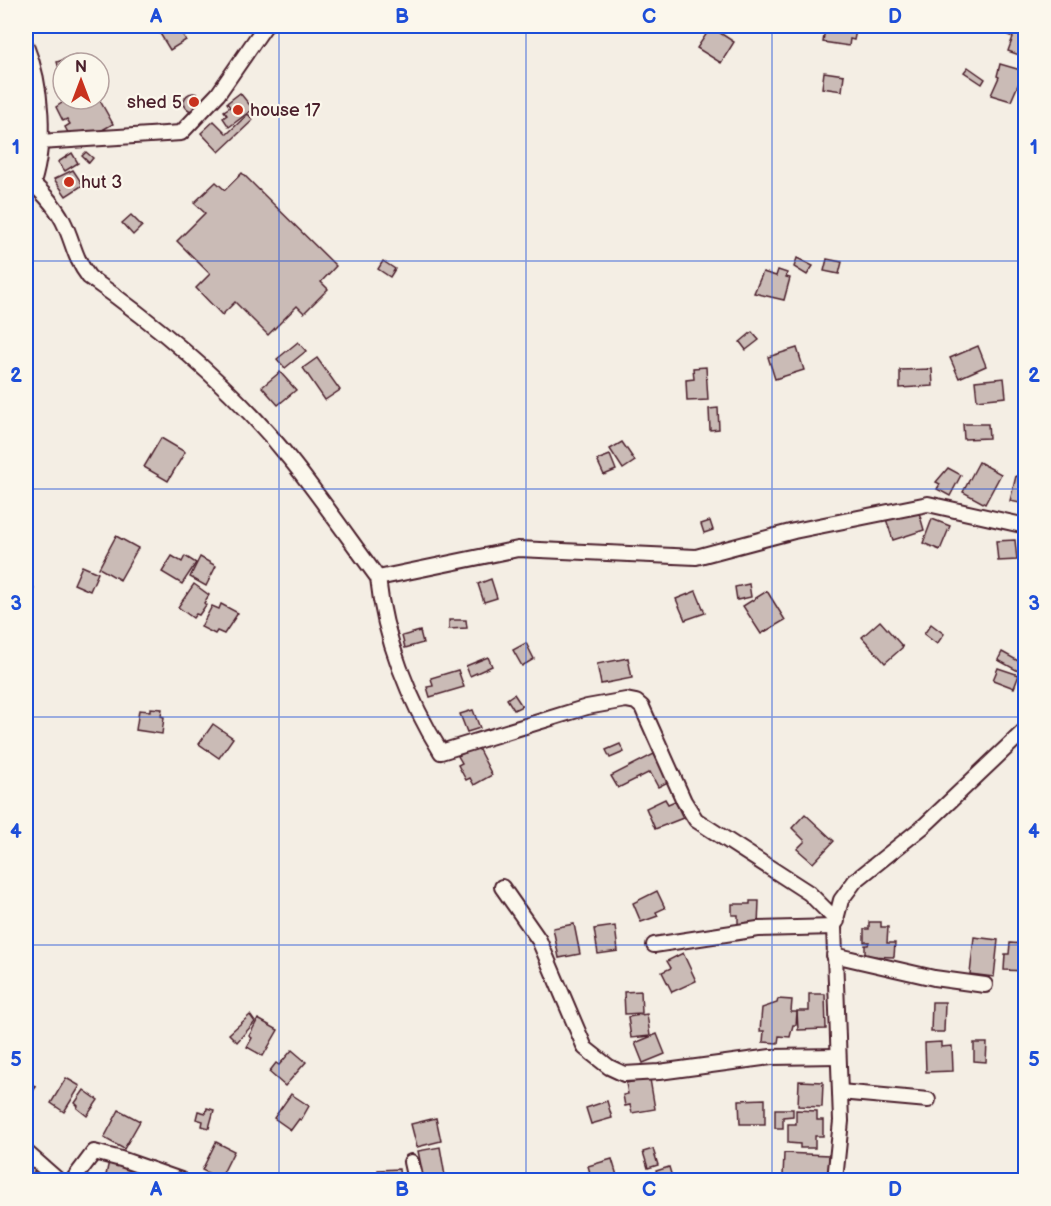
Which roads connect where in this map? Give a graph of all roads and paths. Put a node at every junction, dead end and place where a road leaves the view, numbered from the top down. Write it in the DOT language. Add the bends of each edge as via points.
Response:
graph roads {
  1 [pos="265,26"];
  2 [pos="26,46"];
  3 [pos="40,142"];
  4 [pos="29,181"];
  5 [pos="1026,526"];
  6 [pos="378,578"];
  7 [pos="1026,729"];
  8 [pos="502,887"];
  9 [pos="835,924"];
  10 [pos="654,945"];
  11 [pos="834,955"];
  12 [pos="985,985"];
  13 [pos="838,1056"];
  14 [pos="840,1092"];
  15 [pos="928,1100"];
  16 [pos="26,1152"];
  17 [pos="411,1162"];
  18 [pos="58,1180"];
  19 [pos="73,1180"];
  20 [pos="181,1180"];
  21 [pos="415,1180"];
  22 [pos="836,1180"];
  1 -- 3 [label="street" via="218,94 181,133"];
  2 -- 3 [label="street" via="38,96"];
  3 -- 4 [label="street"];
  4 -- 6 [label="street" via="63,220 76,260 89,277 193,360 244,407 293,463"];
  5 -- 6 [label="street" via="928,504 794,531 696,558 518,549"];
  6 -- 9 [label="street" via="397,658 425,728 441,752 587,707 636,702 642,707 696,820 809,893"];
  7 -- 9 [label="street" via="925,825 855,881 841,900"];
  8 -- 13 [label="street" via="539,940 585,1048 609,1067 624,1074 771,1057"];
  9 -- 10 [label="street" via="758,928"];
  9 -- 11 [label="street"];
  11 -- 12 [label="street" via="934,978"];
  11 -- 13 [label="street"];
  13 -- 14 [label="street"];
  14 -- 15 [label="street"];
  14 -- 22 [label="street"];
  16 -- 18 [label="street"];
  17 -- 21 [label="street"];
  19 -- 20 [label="street" via="94,1152"];
}
